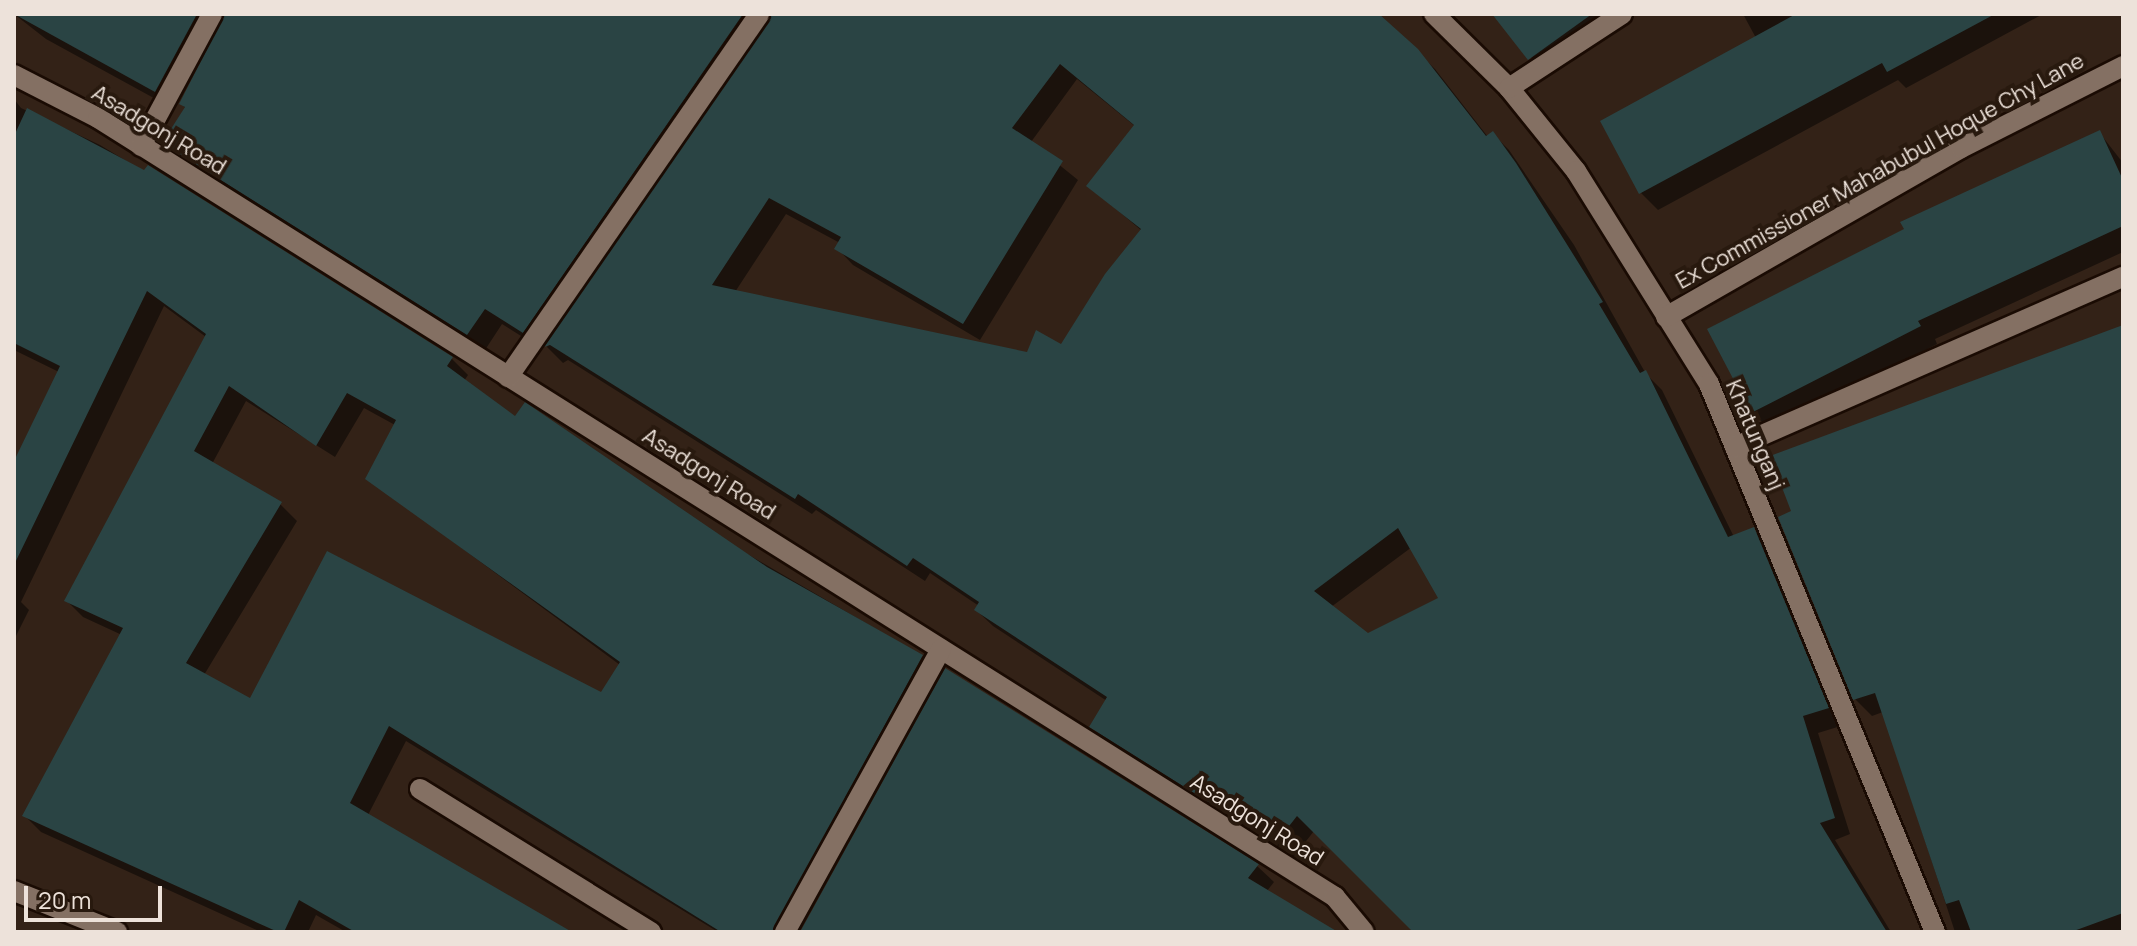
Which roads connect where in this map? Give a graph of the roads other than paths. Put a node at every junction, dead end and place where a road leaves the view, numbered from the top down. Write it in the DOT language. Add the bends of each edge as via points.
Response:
graph roads {
  1 [pos="212,14"];
  2 [pos="759,14"];
  3 [pos="1434,14"];
  4 [pos="1622,14"];
  5 [pos="2120,66"];
  6 [pos="14,75"];
  7 [pos="1509,88"];
  8 [pos="141,146"];
  9 [pos="2123,277"];
  10 [pos="1666,317"];
  11 [pos="508,377"];
  12 [pos="1735,447"];
  13 [pos="941,649"];
  14 [pos="420,789"];
  15 [pos="14,891"];
  16 [pos="117,932"];
  17 [pos="651,932"];
  18 [pos="785,932"];
  19 [pos="1364,932"];
  20 [pos="1935,932"];
  1 -- 8 [label="street"];
  2 -- 11 [label="street"];
  3 -- 7 [label="street, Khatunganj"];
  4 -- 7 [label="street"];
  5 -- 10 [label="street, Ex Commissioner Mahabubul Hoque Chy Lane" via="1961,148"];
  6 -- 8 [label="street, Asadgonj Road"];
  7 -- 10 [label="street, Khatunganj" via="1576,171"];
  8 -- 11 [label="street, Asadgonj Road"];
  9 -- 12 [label="street"];
  10 -- 12 [label="street, Khatunganj" via="1709,384"];
  11 -- 13 [label="street, Asadgonj Road"];
  12 -- 20 [label="street, Khatunganj"];
  13 -- 18 [label="street"];
  13 -- 19 [label="street, Asadgonj Road" via="1335,897"];
  14 -- 17 [label="street"];
  15 -- 16 [label="street"];
}
